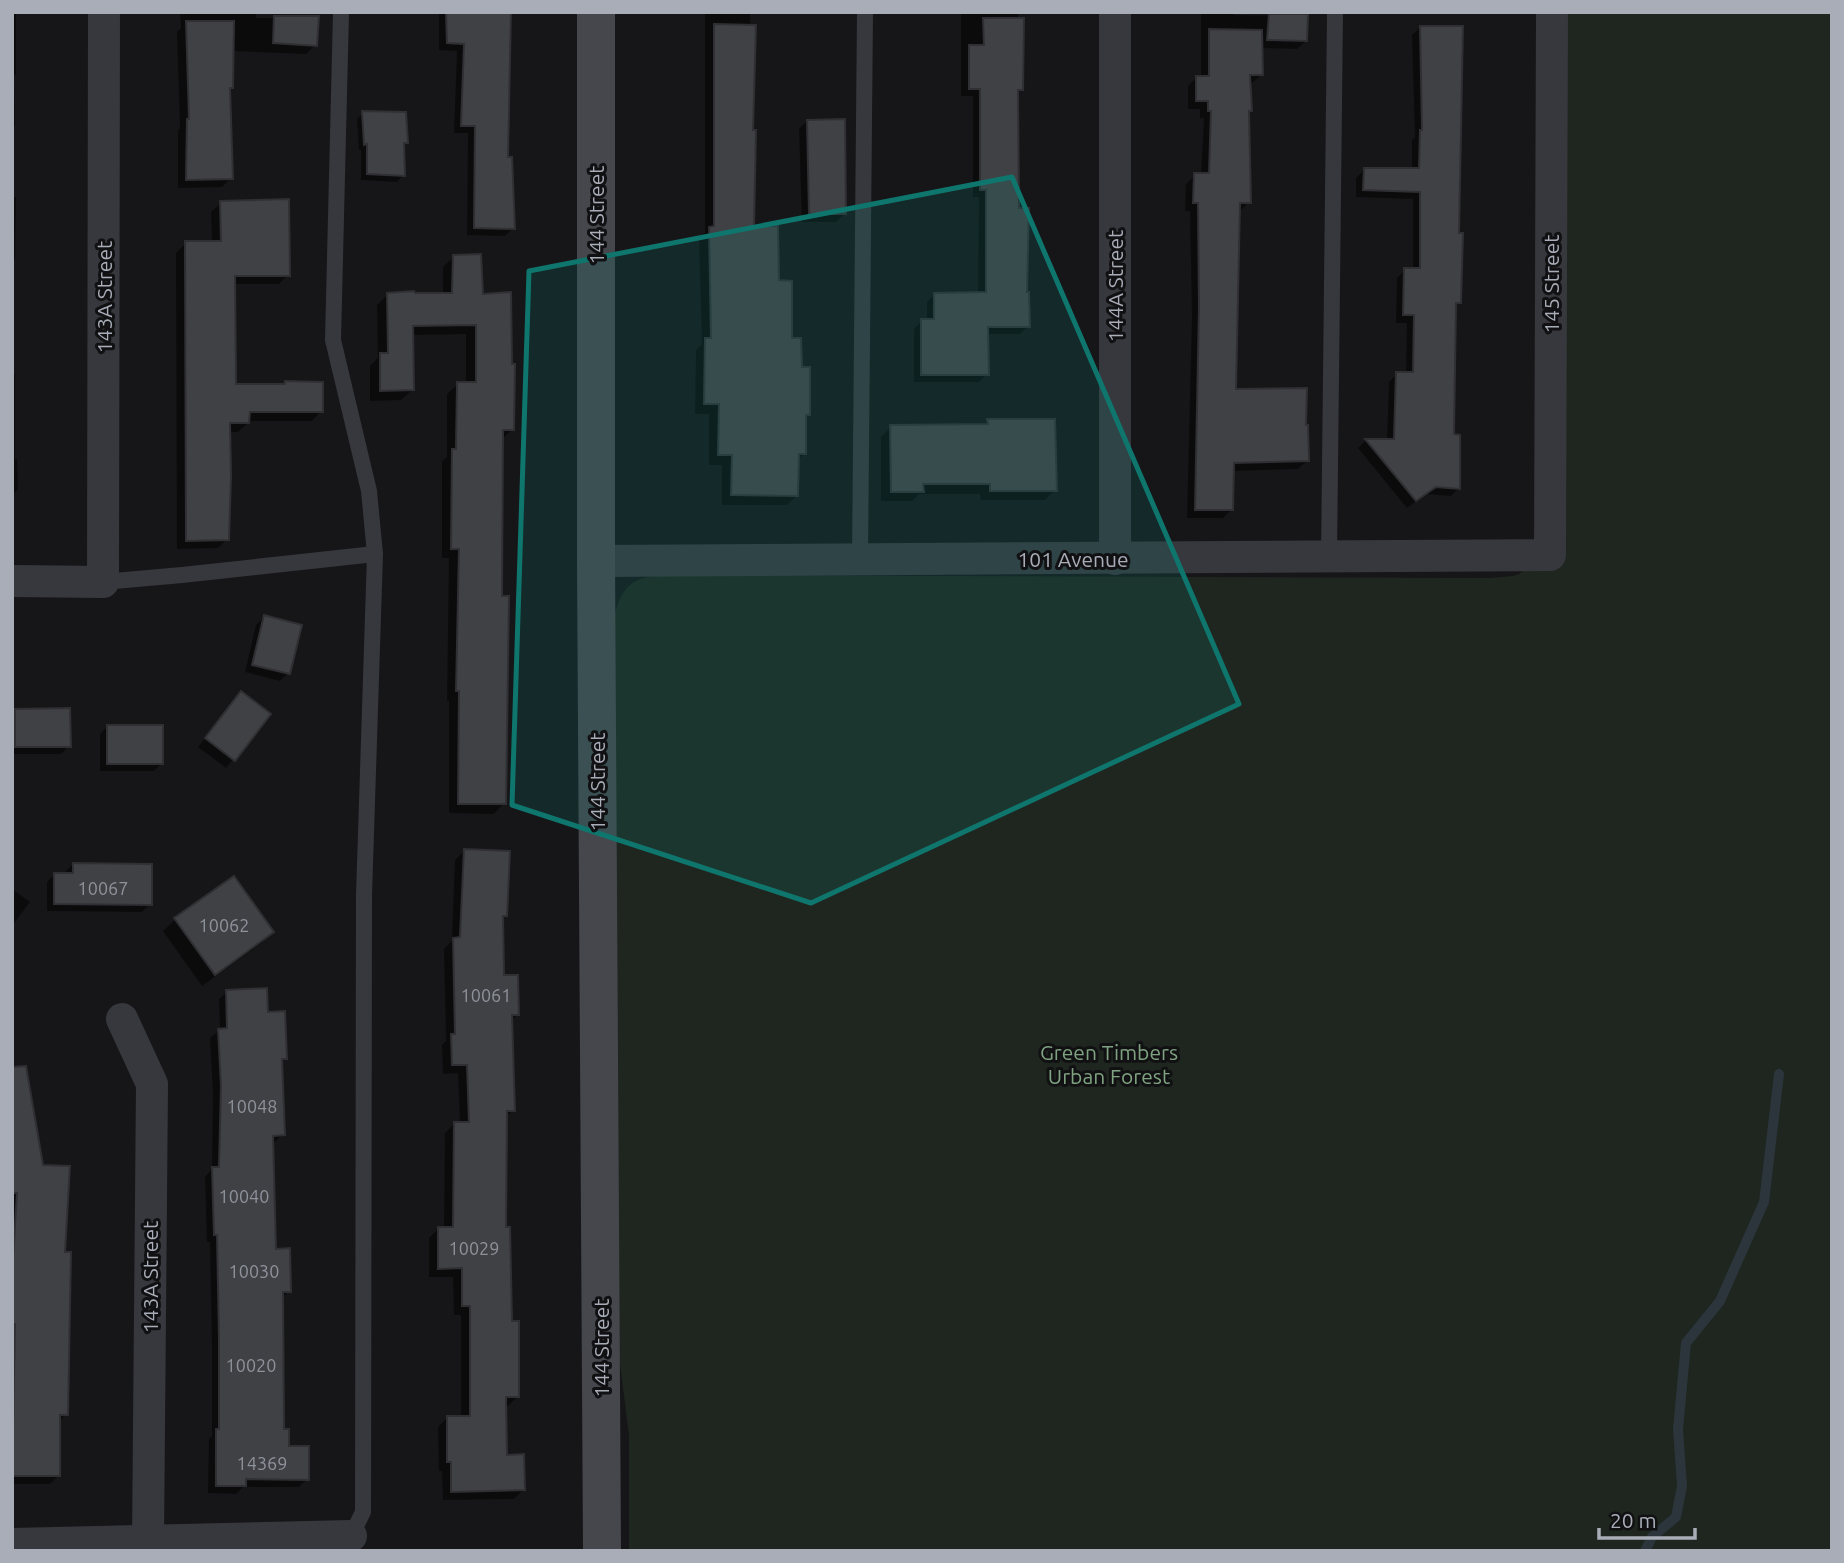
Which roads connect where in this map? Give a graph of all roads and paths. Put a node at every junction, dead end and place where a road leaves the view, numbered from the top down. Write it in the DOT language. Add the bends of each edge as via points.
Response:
graph roads {
  1 [pos="104,12"];
  2 [pos="341,12"];
  3 [pos="596,12"];
  4 [pos="865,12"];
  5 [pos="1115,12"];
  6 [pos="1335,12"];
  7 [pos="1552,12"];
  8 [pos="375,554"];
  9 [pos="1550,555"];
  10 [pos="1329,558"];
  11 [pos="1115,559"];
  12 [pos="860,560"];
  13 [pos="596,561"];
  14 [pos="12,581"];
  15 [pos="103,582"];
  16 [pos="122,1018"];
  17 [pos="351,1536"];
  18 [pos="148,1542"];
  19 [pos="12,1544"];
  20 [pos="602,1551"];
  1 -- 15 [label="street, 143A Street"];
  2 -- 8 [label="lane" via="333,340 369,491"];
  3 -- 13 [label="main road, 144 Street"];
  4 -- 12 [label="lane"];
  5 -- 11 [label="street, 144A Street"];
  6 -- 10 [label="lane"];
  7 -- 9 [label="street, 145 Street"];
  8 -- 15 [label="lane"];
  8 -- 17 [label="lane" via="363,895 363,1512"];
  9 -- 10 [label="street, 101 Avenue"];
  10 -- 11 [label="street, 101 Avenue"];
  11 -- 12 [label="street, 101 Avenue"];
  12 -- 13 [label="street, 101 Avenue"];
  13 -- 20 [label="main road, 144 Street"];
  14 -- 15 [label="street"];
  16 -- 18 [label="street, 143A Street" via="152,1084"];
  17 -- 18 [label="street"];
  18 -- 19 [label="street"];
}
